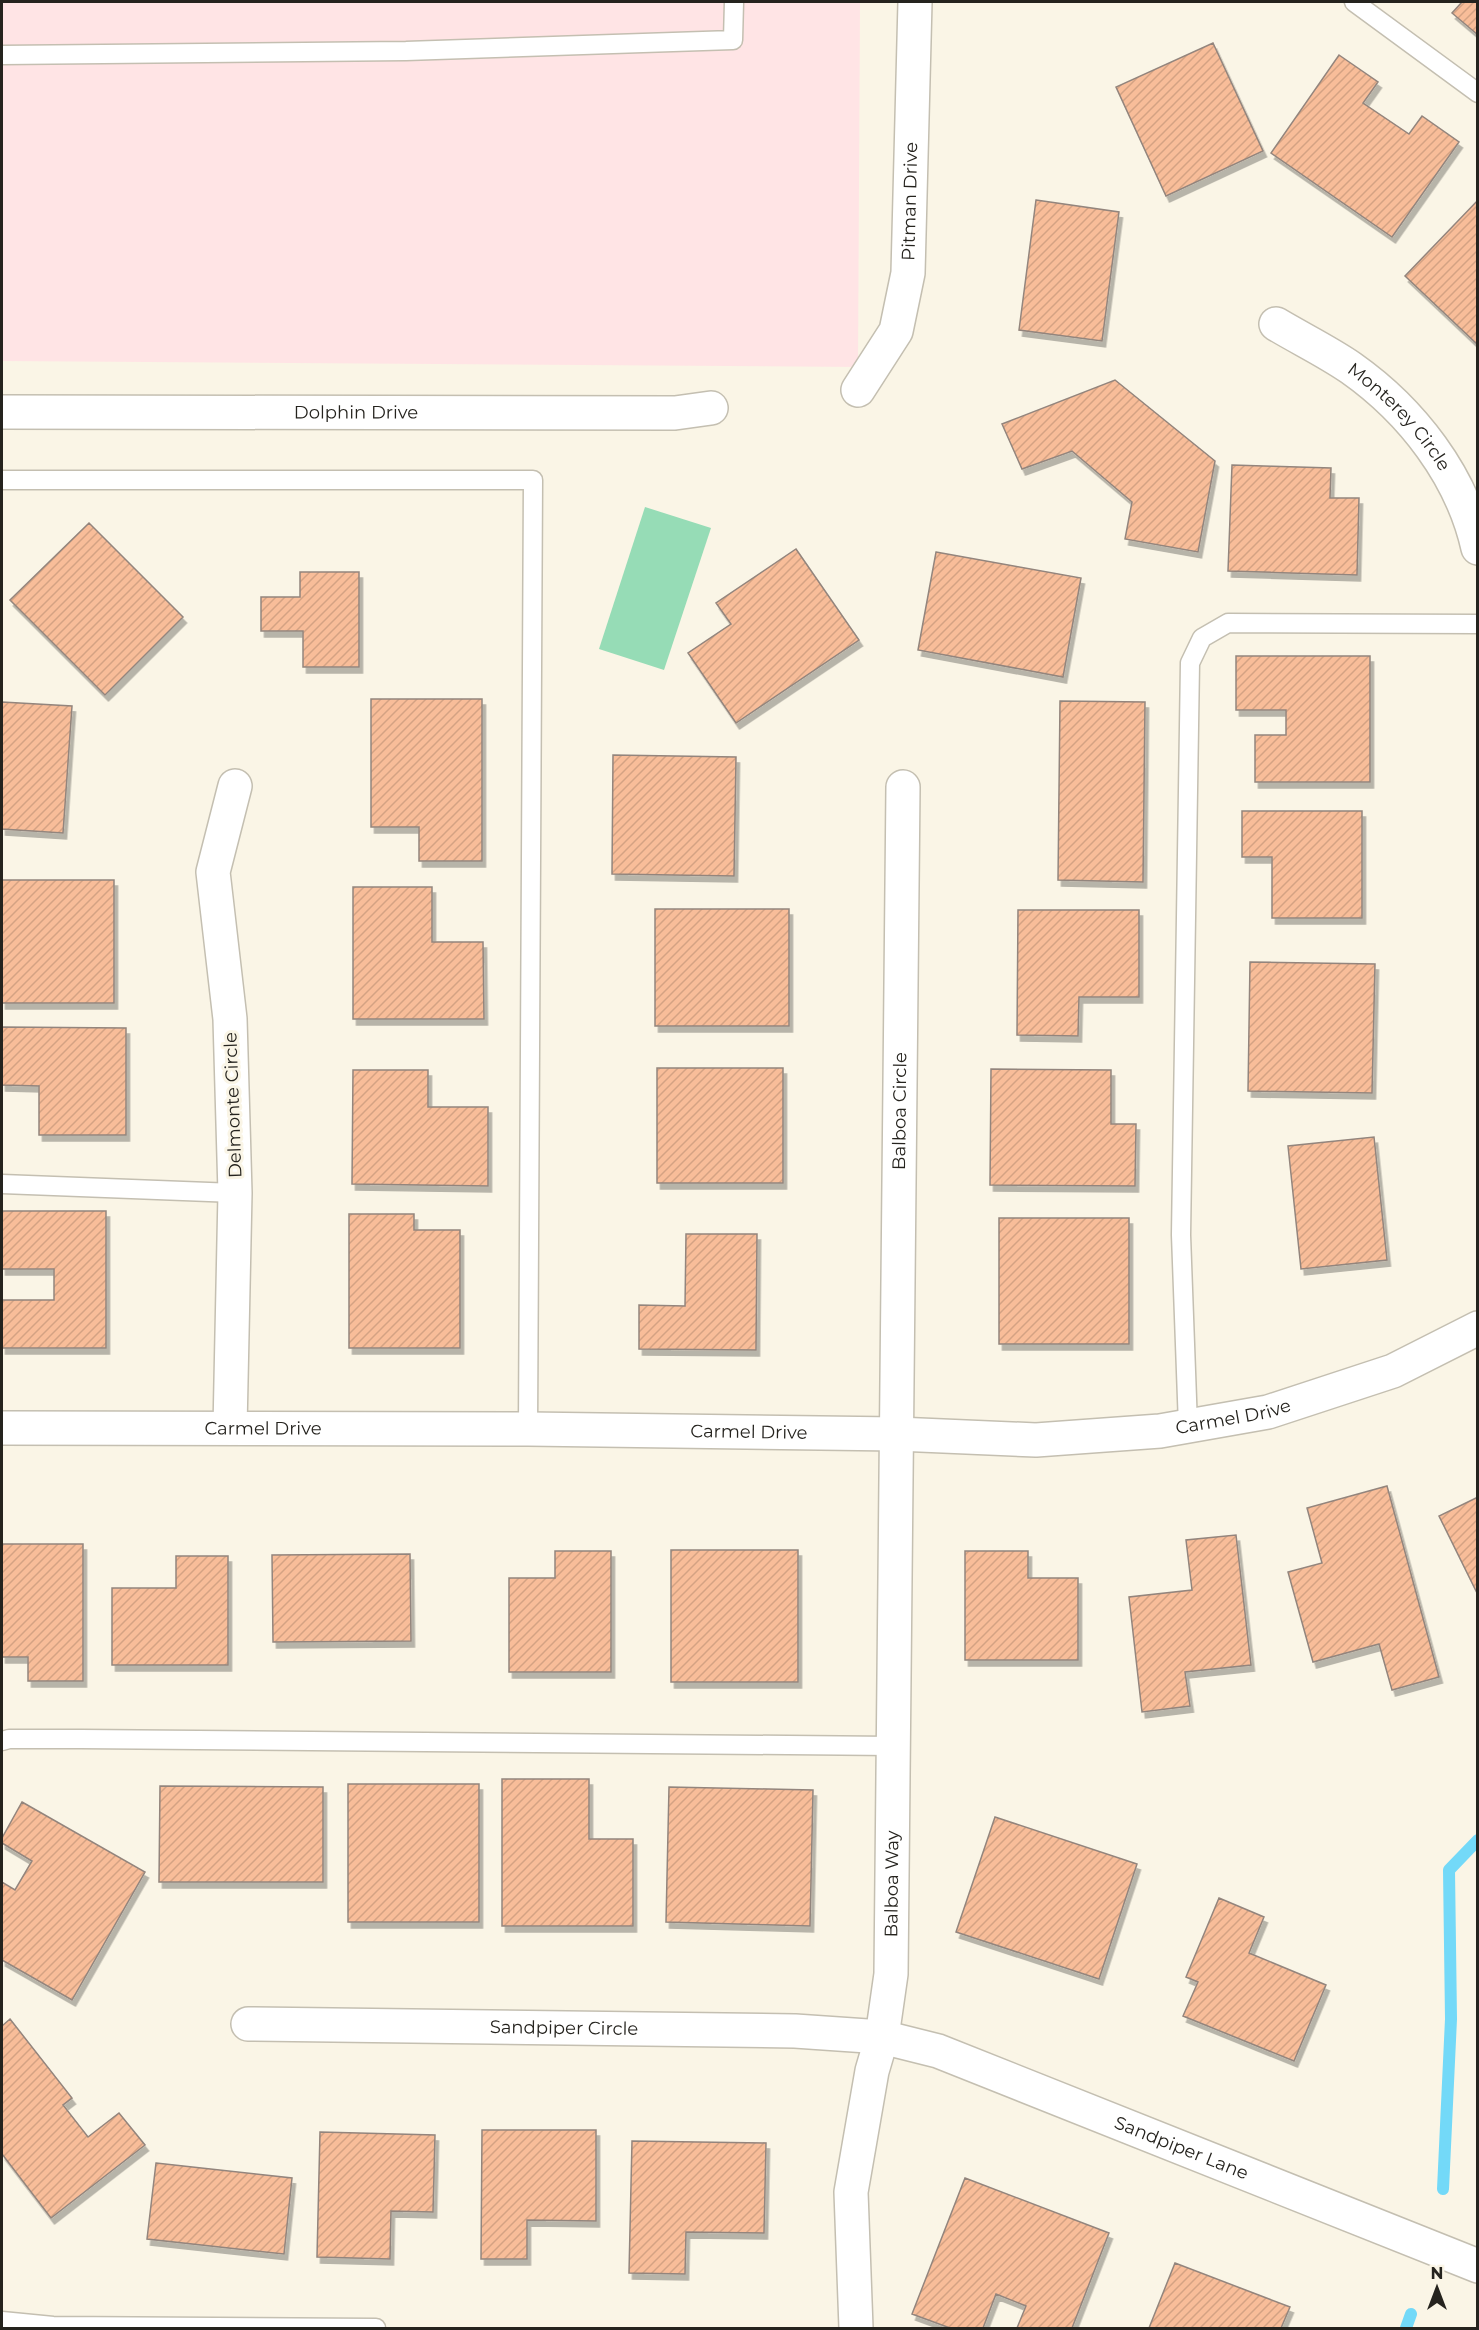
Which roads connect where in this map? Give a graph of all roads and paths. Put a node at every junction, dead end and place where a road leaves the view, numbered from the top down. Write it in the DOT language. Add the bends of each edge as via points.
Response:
graph roads {
  1 [pos="734,2"];
  2 [pos="915,2"];
  3 [pos="1354,2"];
  4 [pos="2,55"];
  5 [pos="1478,93"];
  6 [pos="1276,324"];
  7 [pos="858,390"];
  8 [pos="711,408"];
  9 [pos="2,412"];
  10 [pos="2,480"];
  11 [pos="1478,549"];
  12 [pos="1478,624"];
  13 [pos="235,786"];
  14 [pos="903,787"];
  15 [pos="2,1184"];
  16 [pos="235,1193"];
  17 [pos="1478,1328"];
  18 [pos="1188,1426"];
  19 [pos="2,1428"];
  20 [pos="231,1428"];
  21 [pos="528,1429"];
  22 [pos="897,1434"];
  23 [pos="2,1741"];
  24 [pos="893,1746"];
  25 [pos="248,2024"];
  26 [pos="882,2037"];
  27 [pos="1478,2266"];
  28 [pos="2,2321"];
  29 [pos="376,2328"];
  30 [pos="856,2328"];
  1 -- 4 [label="lane" via="733,40 406,51"];
  2 -- 7 [label="street, Pitman Drive" via="908,273 896,331"];
  3 -- 5 [label="lane"];
  6 -- 11 [label="street, Monterey Circle" via="1352,369 1401,410 1442,462 1472,522"];
  8 -- 9 [label="street, Dolphin Drive" via="675,413"];
  10 -- 21 [label="lane" via="533,480"];
  12 -- 18 [label="lane" via="1228,623 1202,638 1190,663 1180,1235"];
  13 -- 16 [label="street, Delmonte Circle" via="213,872 231,1019"];
  14 -- 22 [label="street, Balboa Circle"];
  15 -- 16 [label="lane"];
  16 -- 20 [label="street, Delmonte Circle"];
  17 -- 18 [label="street, Carmel Drive" via="1394,1371 1268,1412"];
  18 -- 22 [label="street, Carmel Drive" via="1036,1440"];
  19 -- 20 [label="street, Carmel Drive"];
  20 -- 21 [label="street, Carmel Drive"];
  21 -- 22 [label="street, Carmel Drive"];
  22 -- 24 [label="street, Balboa Way"];
  23 -- 24 [label="lane" via="81,1738"];
  24 -- 26 [label="street, Balboa Way" via="891,1974"];
  25 -- 26 [label="street, Sandpiper Circle" via="795,2031"];
  26 -- 27 [label="street, Sandpiper Lane" via="938,2051"];
  26 -- 30 [label="street, Balboa Way" via="872,2071 851,2192"];
  28 -- 29 [label="lane" via="53,2326"];
}
